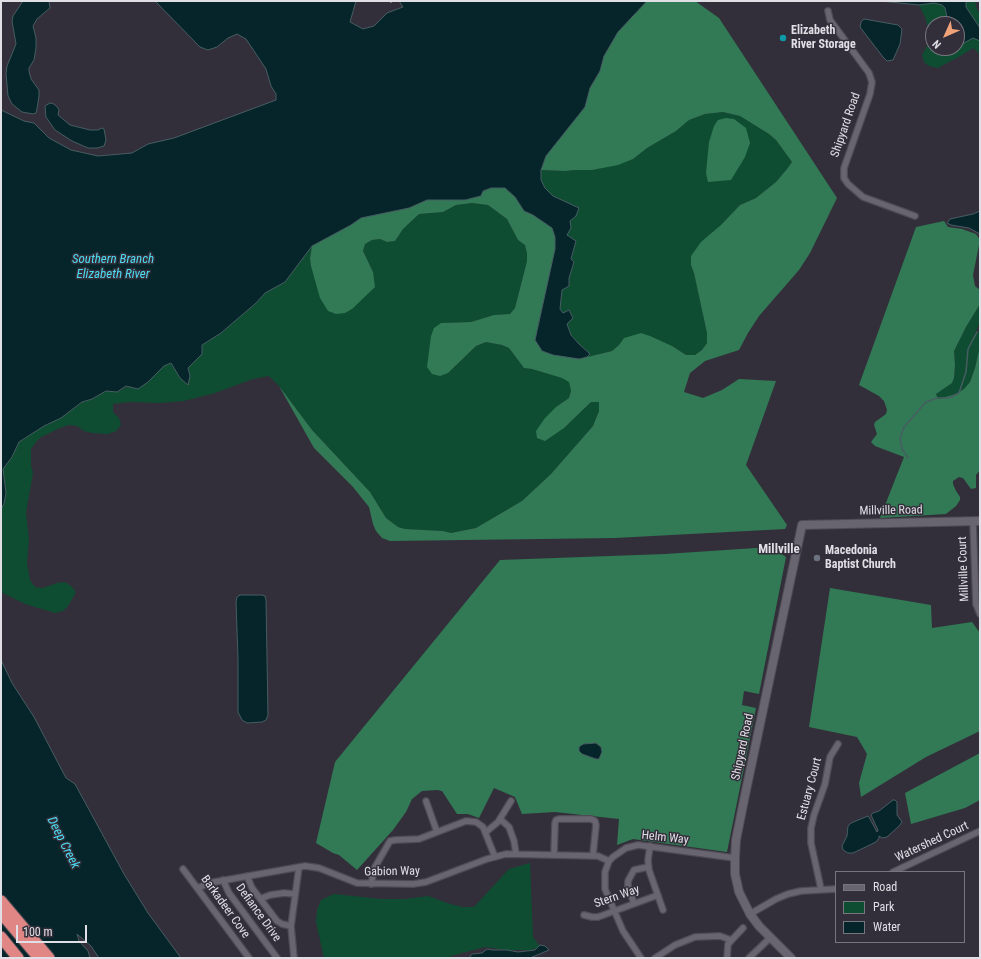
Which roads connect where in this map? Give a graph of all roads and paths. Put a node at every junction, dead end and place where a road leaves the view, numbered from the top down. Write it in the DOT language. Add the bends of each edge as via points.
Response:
graph roads {
  1 [pos="828,11"];
  2 [pos="915,216"];
  3 [pos="976,521"];
  4 [pos="802,525"];
  5 [pos="980,614"];
  6 [pos="838,744"];
  7 [pos="426,801"];
  8 [pos="511,801"];
  9 [pos="500,819"];
  10 [pos="980,831"];
  11 [pos="437,832"];
  12 [pos="486,832"];
  13 [pos="650,846"];
  14 [pos="516,854"];
  15 [pos="554,855"];
  16 [pos="593,855"];
  17 [pos="495,857"];
  18 [pos="735,858"];
  19 [pos="609,861"];
  20 [pos="299,867"];
  21 [pos="648,867"];
  22 [pos="183,869"];
  23 [pos="895,871"];
  24 [pos="247,876"];
  25 [pos="222,880"];
  26 [pos="371,884"];
  27 [pos="198,888"];
  28 [pos="821,889"];
  29 [pos="835,889"];
  30 [pos="295,894"];
  31 [pos="658,895"];
  32 [pos="260,899"];
  33 [pos="1,900"];
  34 [pos="634,904"];
  35 [pos="663,910"];
  36 [pos="614,911"];
  37 [pos="1,913"];
  38 [pos="750,914"];
  39 [pos="584,915"];
  40 [pos="291,926"];
  41 [pos="743,928"];
  42 [pos="1,938"];
  43 [pos="770,938"];
  44 [pos="731,940"];
  45 [pos="1,947"];
  46 [pos="10,958"];
  47 [pos="18,958"];
  48 [pos="39,958"];
  49 [pos="49,958"];
  50 [pos="249,958"];
  51 [pos="277,958"];
  52 [pos="294,958"];
  53 [pos="641,958"];
  54 [pos="655,958"];
  55 [pos="727,958"];
  56 [pos="749,958"];
  57 [pos="791,958"];
  1 -- 2 [label="street, Shipyard Road" via="830,20 869,73 872,82 844,168 844,178 863,197"];
  3 -- 4 [label="street, Millville Road"];
  3 -- 5 [label="street, Millville Court" via="976,604"];
  4 -- 18 [label="street, Shipyard Road" via="744,800"];
  6 -- 28 [label="street, Estuary Court" via="830,757 825,784 811,828 811,843"];
  7 -- 11 [label="street"];
  8 -- 9 [label="street"];
  9 -- 12 [label="street"];
  9 -- 14 [label="street" via="509,827"];
  10 -- 23 [label="street, Watershed Court"];
  11 -- 12 [label="street" via="469,821 478,823"];
  11 -- 26 [label="street" via="414,840 390,841 374,867"];
  12 -- 17 [label="street"];
  13 -- 18 [label="street, Helm Way"];
  13 -- 19 [label="street, Helm Way" via="626,848"];
  13 -- 21 [label="street"];
  14 -- 15 [label="street, Gabion Way"];
  14 -- 17 [label="street, Gabion Way"];
  15 -- 16 [label="street, Gabion Way"];
  15 -- 16 [label="street" via="555,823 559,819 595,821"];
  16 -- 19 [label="street, Gabion Way"];
  17 -- 26 [label="street, Gabion Way" via="426,882"];
  18 -- 38 [label="street, Shipyard Road" via="737,884"];
  19 -- 36 [label="street" via="604,885"];
  20 -- 24 [label="street, Gabion Way"];
  20 -- 26 [label="street, Gabion Way" via="314,867 352,882"];
  20 -- 30 [label="street"];
  21 -- 31 [label="street"];
  21 -- 34 [label="street" via="634,870 628,880"];
  22 -- 27 [label="street, Barkadeer Cove"];
  24 -- 25 [label="street, Gabion Way"];
  24 -- 32 [label="street"];
  25 -- 27 [label="street, Gabion Way"];
  25 -- 51 [label="street, Defiance Drive"];
  27 -- 50 [label="street, Barkadeer Cove"];
  28 -- 29 [label="street"];
  28 -- 38 [label="street" via="788,894"];
  30 -- 32 [label="street" via="284,892"];
  30 -- 40 [label="street"];
  31 -- 34 [label="street, Stern Way"];
  31 -- 35 [label="street"];
  32 -- 40 [label="street" via="279,923"];
  33 -- 49 [label="highway"];
  34 -- 36 [label="street, Stern Way"];
  36 -- 39 [label="street, Stern Way" via="594,917"];
  36 -- 53 [label="street"];
  37 -- 48 [label="highway"];
  38 -- 43 [label="street, Shipyard Road"];
  40 -- 52 [label="street"];
  41 -- 44 [label="street"];
  42 -- 47 [label="highway"];
  43 -- 56 [label="street"];
  43 -- 57 [label="street, Shipyard Road"];
  44 -- 54 [label="street" via="720,936 695,937 675,945"];
  44 -- 55 [label="street" via="727,947"];
  45 -- 46 [label="highway"];
}
